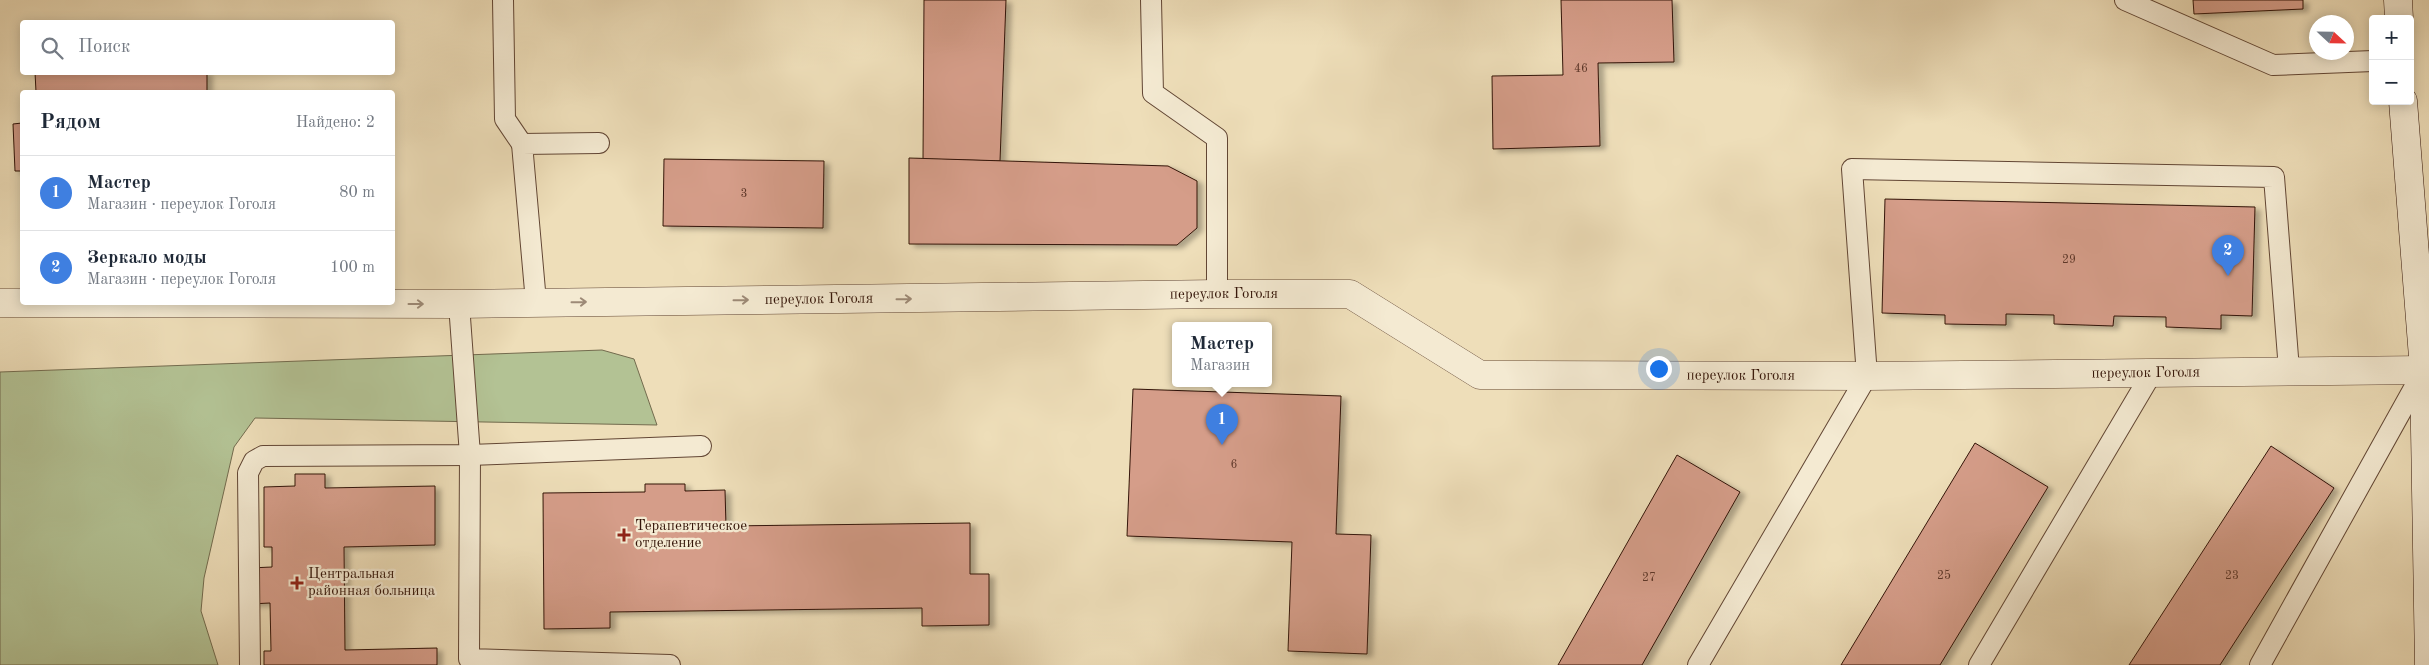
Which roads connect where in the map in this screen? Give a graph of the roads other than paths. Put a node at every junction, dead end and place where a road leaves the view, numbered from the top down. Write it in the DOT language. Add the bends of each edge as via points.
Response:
graph roads {
  1 [pos="503,0"];
  2 [pos="1151,0"];
  3 [pos="2125,0"];
  4 [pos="2398,0"];
  5 [pos="2399,15"];
  6 [pos="2369,61"];
  7 [pos="2403,105"];
  8 [pos="599,143"];
  9 [pos="522,144"];
  10 [pos="1217,294"];
  11 [pos="536,302"];
  12 [pos="0,303"];
  13 [pos="20,303"];
  14 [pos="395,304"];
  15 [pos="459,304"];
  16 [pos="2289,370"];
  17 [pos="2424,370"];
  18 [pos="2153,371"];
  19 [pos="1867,376"];
  20 [pos="701,446"];
  21 [pos="470,455"];
  22 [pos="468,662"];
  23 [pos="565,663"];
  24 [pos="250,665"];
  25 [pos="670,665"];
  26 [pos="1698,665"];
  27 [pos="1978,665"];
  28 [pos="2260,665"];
  29 [pos="2429,665"];
  1 -- 9 [label="lane" via="505,119"];
  2 -- 10 [label="lane" via="1153,93 1217,138"];
  3 -- 6 [label="lane" via="2273,65"];
  4 -- 5 [label="street"];
  7 -- 17 [label="street"];
  8 -- 9 [label="lane"];
  9 -- 11 [label="lane"];
  11 -- 10 [label="street, переулок Гоголя, one-way"];
  10 -- 19 [label="street, переулок Гоголя" via="1350,294 1480,375"];
  11 -- 15 [label="street, переулок Гоголя"];
  12 -- 13 [label="street, переулок Гоголя, one-way"];
  14 -- 15 [label="street, переулок Гоголя, one-way"];
  15 -- 21 [label="lane"];
  16 -- 17 [label="street, переулок Гоголя"];
  16 -- 18 [label="street, переулок Гоголя"];
  16 -- 19 [label="lane" via="2274,177 1852,169"];
  17 -- 28 [label="lane"];
  17 -- 29 [label="street"];
  18 -- 19 [label="street, переулок Гоголя"];
  18 -- 27 [label="lane"];
  19 -- 26 [label="lane"];
  20 -- 21 [label="lane"];
  21 -- 22 [label="lane"];
  21 -- 24 [label="lane" via="263,456 254,462 248,473"];
  22 -- 23 [label="lane"];
  23 -- 25 [label="lane"];
}
